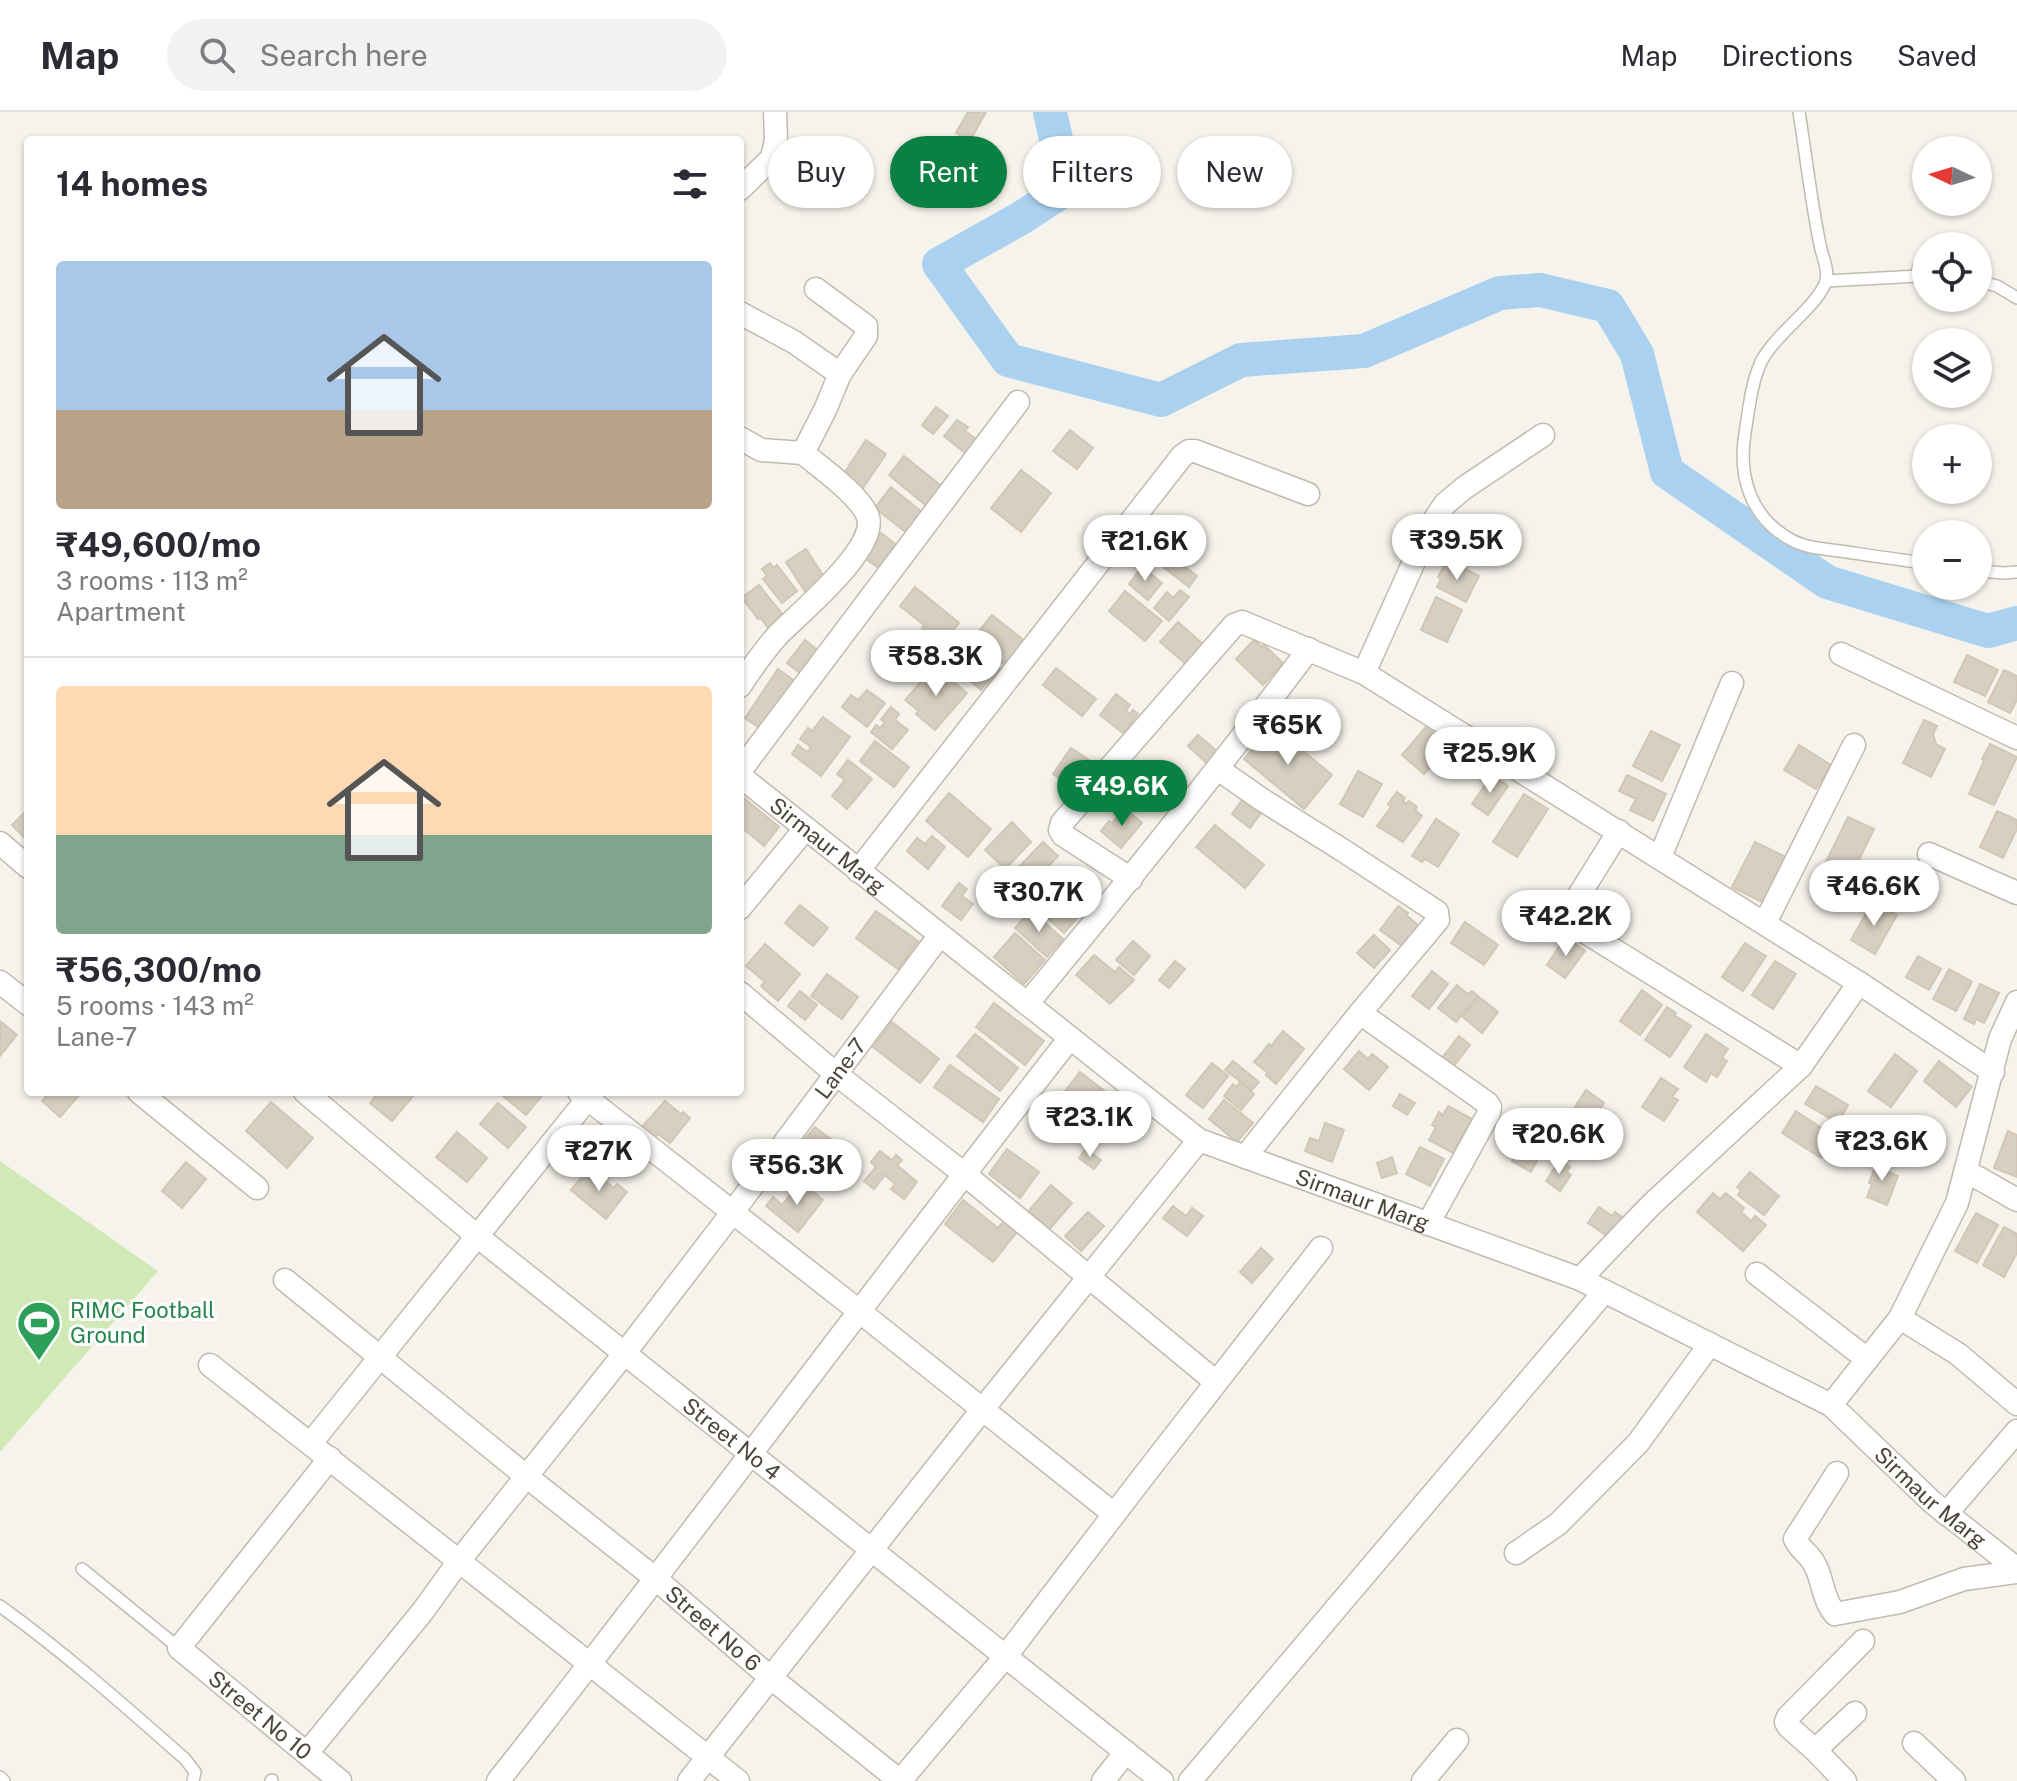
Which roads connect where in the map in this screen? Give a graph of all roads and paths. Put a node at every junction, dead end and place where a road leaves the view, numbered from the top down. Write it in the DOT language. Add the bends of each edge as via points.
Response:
graph roads {
  1 [pos="775,112"];
  2 [pos="1799,112"];
  3 [pos="744,185"];
  4 [pos="1912,276"];
  5 [pos="1826,281"];
  6 [pos="1992,285"];
  7 [pos="816,289"];
  8 [pos="2017,298"];
  9 [pos="744,315"];
  10 [pos="840,374"];
  11 [pos="1018,402"];
  12 [pos="1543,435"];
  13 [pos="744,440"];
  14 [pos="803,453"];
  15 [pos="1308,494"];
  16 [pos="1912,561"];
  17 [pos="1992,572"];
  18 [pos="2017,572"];
  19 [pos="1309,649"];
  20 [pos="1841,654"];
  21 [pos="1364,673"];
  22 [pos="744,680"];
  23 [pos="1732,683"];
  24 [pos="2017,738"];
  25 [pos="1854,745"];
  26 [pos="744,769"];
  27 [pos="1218,769"];
  28 [pos="744,777"];
  29 [pos="805,829"];
  30 [pos="1619,831"];
  31 [pos="0,843"];
  32 [pos="1929,854"];
  33 [pos="1660,857"];
  34 [pos="24,864"];
  35 [pos="858,871"];
  36 [pos="1131,879"];
  37 [pos="2017,893"];
  38 [pos="744,903"];
  39 [pos="1765,923"];
  40 [pos="940,935"];
  41 [pos="0,982"];
  42 [pos="1859,983"];
  43 [pos="744,996"];
  44 [pos="24,1001"];
  45 [pos="2017,1002"];
  46 [pos="1027,1004"];
  47 [pos="1360,1013"];
  48 [pos="1070,1038"];
  49 [pos="2009,1042"];
  50 [pos="1801,1066"];
  51 [pos="1993,1072"];
  52 [pos="836,1074"];
  53 [pos="144,1096"];
  54 [pos="310,1096"];
  55 [pos="585,1096"];
  56 [pos="587,1096"];
  57 [pos="1199,1140"];
  58 [pos="1245,1157"];
  59 [pos="1966,1171"];
  60 [pos="963,1173"];
  61 [pos="257,1188"];
  62 [pos="2017,1200"];
  63 [pos="732,1213"];
  64 [pos="1428,1224"];
  65 [pos="477,1236"];
  66 [pos="1321,1248"];
  67 [pos="1757,1274"];
  68 [pos="1089,1278"];
  69 [pos="1580,1279"];
  70 [pos="285,1280"];
  71 [pos="1604,1292"];
  72 [pos="859,1311"];
  73 [pos="1900,1318"];
  74 [pos="1710,1344"];
  75 [pos="624,1354"];
  76 [pos="380,1356"];
  77 [pos="1867,1359"];
  78 [pos="210,1365"];
  79 [pos="1216,1382"];
  80 [pos="2017,1404"];
  81 [pos="1831,1405"];
  82 [pos="982,1410"];
  83 [pos="2014,1439"];
  84 [pos="311,1443"];
  85 [pos="751,1455"];
  86 [pos="330,1458"];
  87 [pos="1837,1473"];
  88 [pos="526,1476"];
  89 [pos="1114,1514"];
  90 [pos="1946,1514"];
  91 [pos="873,1551"];
  92 [pos="1516,1553"];
  93 [pos="459,1561"];
  94 [pos="82,1569"];
  95 [pos="2017,1570"];
  96 [pos="656,1579"];
  97 [pos="0,1606"];
  98 [pos="1863,1641"];
  99 [pos="179,1648"];
  100 [pos="1005,1657"];
  101 [pos="590,1665"];
  102 [pos="771,1678"];
  103 [pos="1855,1713"];
  104 [pos="1457,1740"];
  105 [pos="1914,1743"];
  106 [pos="1815,1750"];
  107 [pos="1126,1752"];
  108 [pos="307,1753"];
  109 [pos="708,1757"];
  110 [pos="193,1781"];
  111 [pos="340,1781"];
  112 [pos="498,1781"];
  113 [pos="689,1781"];
  114 [pos="738,1781"];
  115 [pos="900,1781"];
  116 [pos="1103,1781"];
  117 [pos="1162,1781"];
  118 [pos="1190,1781"];
  119 [pos="1423,1781"];
  120 [pos="1845,1781"];
  121 [pos="1954,1781"];
  1 -- 3 [label="street" via="772,158"];
  2 -- 5 [label="lane"];
  4 -- 5 [label="lane"];
  5 -- 16 [label="lane" via="1761,361 1743,443 1743,476 1766,521 1789,539"];
  6 -- 8 [label="lane"];
  7 -- 10 [label="street" via="866,326 866,336"];
  9 -- 10 [label="street"];
  10 -- 14 [label="street"];
  11 -- 26 [label="street"];
  12 -- 21 [label="street" via="1445,504 1430,526"];
  13 -- 14 [label="street" via="761,450"];
  14 -- 22 [label="street" via="861,503 870,529 838,577 776,638"];
  15 -- 35 [label="street" via="1195,451 1182,456"];
  17 -- 18 [label="lane"];
  19 -- 21 [label="street"];
  19 -- 27 [label="street"];
  19 -- 36 [label="street" via="1242,622 1234,625 1062,823 1063,835"];
  20 -- 24 [label="street"];
  21 -- 30 [label="street"];
  23 -- 33 [label="street"];
  25 -- 39 [label="street"];
  27 -- 36 [label="street"];
  27 -- 47 [label="street" via="1437,912 1438,920"];
  28 -- 29 [label="street, Sirmaur Marg"];
  29 -- 35 [label="street, Sirmaur Marg"];
  29 -- 38 [label="street"];
  30 -- 33 [label="street"];
  30 -- 50 [label="street" via="1568,913 1569,922"];
  31 -- 34 [label="street"];
  32 -- 37 [label="street"];
  33 -- 39 [label="street"];
  35 -- 40 [label="street, Sirmaur Marg"];
  36 -- 46 [label="street"];
  39 -- 42 [label="street"];
  40 -- 46 [label="street, Sirmaur Marg"];
  40 -- 52 [label="street, Lane-7"];
  41 -- 44 [label="street"];
  42 -- 50 [label="street"];
  42 -- 51 [label="street"];
  43 -- 52 [label="street"];
  45 -- 49 [label="street"];
  46 -- 48 [label="street, Sirmaur Marg"];
  47 -- 58 [label="street"];
  47 -- 64 [label="street" via="1490,1107"];
  48 -- 57 [label="street, Sirmaur Marg"];
  48 -- 60 [label="street"];
  49 -- 51 [label="street"];
  50 -- 69 [label="street" via="1651,1205"];
  51 -- 59 [label="street"];
  52 -- 60 [label="street"];
  52 -- 63 [label="street, Lane-7"];
  53 -- 61 [label="street"];
  54 -- 65 [label="street, Street No 4"];
  55 -- 65 [label="street"];
  56 -- 63 [label="street"];
  57 -- 58 [label="street, Sirmaur Marg"];
  57 -- 68 [label="street"];
  58 -- 64 [label="street, Sirmaur Marg"];
  59 -- 62 [label="street"];
  59 -- 73 [label="street" via="1957,1203"];
  60 -- 68 [label="street"];
  60 -- 72 [label="street"];
  63 -- 72 [label="street"];
  63 -- 75 [label="street, Lane-7"];
  64 -- 69 [label="street, Sirmaur Marg"];
  65 -- 75 [label="street, Street No 4"];
  65 -- 76 [label="street"];
  66 -- 79 [label="street"];
  67 -- 77 [label="street"];
  68 -- 79 [label="street"];
  68 -- 82 [label="street"];
  69 -- 71 [label="street, Sirmaur Marg"];
  70 -- 76 [label="street, Street No 6"];
  71 -- 74 [label="street, Sirmaur Marg"];
  71 -- 118 [label="street"];
  72 -- 82 [label="street"];
  72 -- 85 [label="street"];
  73 -- 77 [label="street"];
  73 -- 80 [label="street" via="1958,1354"];
  74 -- 81 [label="street, Sirmaur Marg"];
  74 -- 92 [label="street" via="1638,1443 1558,1524"];
  75 -- 85 [label="street, Street No 4"];
  75 -- 88 [label="street, Lane-7"];
  76 -- 84 [label="street"];
  76 -- 88 [label="street, Street No 6"];
  77 -- 81 [label="street"];
  78 -- 84 [label="street"];
  79 -- 89 [label="street"];
  81 -- 90 [label="street, Sirmaur Marg"];
  82 -- 89 [label="street"];
  82 -- 91 [label="street"];
  83 -- 90 [label="street"];
  84 -- 86 [label="street"];
  85 -- 91 [label="street, Street No 4"];
  85 -- 96 [label="street"];
  86 -- 93 [label="street"];
  86 -- 99 [label="street"];
  87 -- 95 [label="street" via="1795,1539 1816,1566 1835,1614"];
  88 -- 93 [label="street, Lane-7"];
  88 -- 96 [label="street, Street No 6"];
  89 -- 100 [label="street"];
  90 -- 95 [label="street, Sirmaur Marg"];
  91 -- 100 [label="street, Street No 4"];
  91 -- 102 [label="street"];
  93 -- 101 [label="street"];
  93 -- 108 [label="street, Lane-7"];
  94 -- 99 [label="lane"];
  96 -- 101 [label="street"];
  96 -- 102 [label="street, Street No 6"];
  97 -- 110 [label="lane" via="185,1759 195,1772"];
  98 -- 106 [label="street" via="1788,1717 1789,1727"];
  99 -- 108 [label="street, Street No 10"];
  100 -- 107 [label="street, Street No 4"];
  100 -- 115 [label="street"];
  101 -- 109 [label="street"];
  101 -- 112 [label="street"];
  102 -- 109 [label="street"];
  102 -- 115 [label="street, Street No 6"];
  103 -- 106 [label="street"];
  104 -- 119 [label="street"];
  105 -- 121 [label="street"];
  106 -- 120 [label="street"];
  107 -- 116 [label="street"];
  107 -- 117 [label="street, Street No 4"];
  108 -- 111 [label="street, Street No 10"];
  109 -- 113 [label="street"];
  109 -- 114 [label="street"];
}
